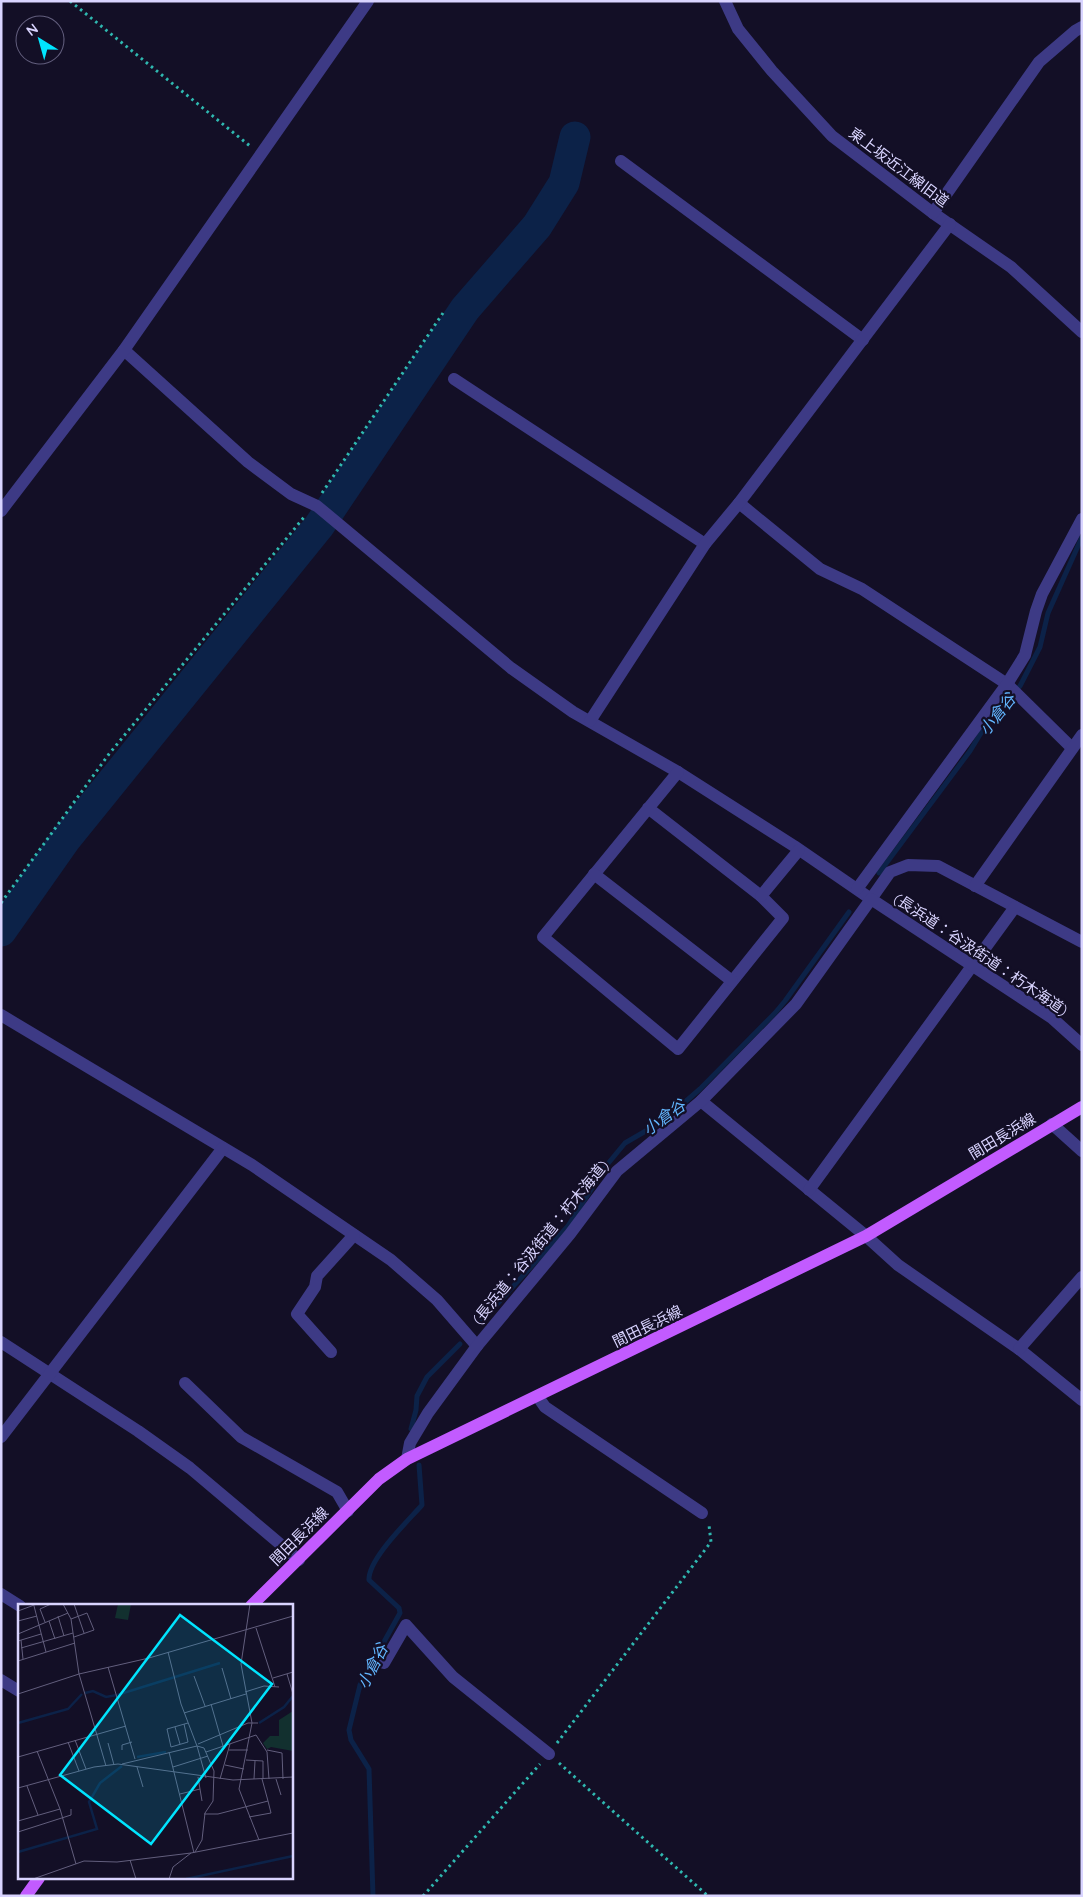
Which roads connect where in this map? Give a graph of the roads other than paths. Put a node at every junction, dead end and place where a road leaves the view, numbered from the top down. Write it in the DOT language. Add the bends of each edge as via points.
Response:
graph roads {
  1 [pos="368,1"];
  2 [pos="725,1"];
  3 [pos="1082,27"];
  4 [pos="621,161"];
  5 [pos="933,213"];
  6 [pos="950,224"];
  7 [pos="1082,332"];
  8 [pos="863,340"];
  9 [pos="124,350"];
  10 [pos="454,379"];
  11 [pos="740,503"];
  12 [pos="1,511"];
  13 [pos="1082,519"];
  14 [pos="705,544"];
  15 [pos="1007,684"];
  16 [pos="590,721"];
  17 [pos="1082,735"];
  18 [pos="1072,748"];
  19 [pos="678,772"];
  20 [pos="648,808"];
  21 [pos="799,850"];
  22 [pos="594,874"];
  23 [pos="975,886"];
  24 [pos="857,890"];
  25 [pos="761,896"];
  26 [pos="871,899"];
  27 [pos="1015,907"];
  28 [pos="1082,942"];
  29 [pos="971,966"];
  30 [pos="732,981"];
  31 [pos="1,1015"];
  32 [pos="1082,1045"];
  33 [pos="701,1101"];
  34 [pos="1082,1107"];
  35 [pos="1052,1124"];
  36 [pos="223,1148"];
  37 [pos="1082,1151"];
  38 [pos="809,1190"];
  39 [pos="354,1235"];
  40 [pos="866,1236"];
  41 [pos="1082,1277"];
  42 [pos="1,1342"];
  43 [pos="477,1346"];
  44 [pos="1019,1349"];
  45 [pos="331,1352"];
  46 [pos="48,1374"];
  47 [pos="185,1383"];
  48 [pos="538,1397"];
  49 [pos="1082,1400"];
  50 [pos="1,1437"];
  51 [pos="407,1460"];
  52 [pos="348,1511"];
  53 [pos="702,1513"];
  54 [pos="299,1560"];
  55 [pos="1,1594"];
  56 [pos="253,1604"];
  57 [pos="18,1605"];
  58 [pos="384,1663"];
  59 [pos="1,1680"];
  60 [pos="18,1690"];
  61 [pos="549,1754"];
  62 [pos="38,1880"];
  63 [pos="26,1896"];
  1 -- 9 [label="street"];
  2 -- 5 [label="street, 東上坂近江線旧道" via="738,29 832,136"];
  3 -- 5 [label="street" via="1039,62"];
  4 -- 8 [label="street"];
  5 -- 6 [label="street, 東上坂近江線旧道"];
  6 -- 7 [label="street, 東上坂近江線旧道" via="1011,267"];
  6 -- 8 [label="street"];
  8 -- 11 [label="street"];
  9 -- 12 [label="street"];
  9 -- 16 [label="street" via="248,462 291,494 315,505 512,668"];
  10 -- 14 [label="street"];
  11 -- 14 [label="street"];
  11 -- 15 [label="street" via="820,569 862,589"];
  13 -- 15 [label="street" via="1042,594 1025,655"];
  14 -- 16 [label="street"];
  15 -- 18 [label="street"];
  15 -- 24 [label="street"];
  16 -- 19 [label="street"];
  17 -- 18 [label="street"];
  18 -- 23 [label="street"];
  19 -- 20 [label="street"];
  19 -- 21 [label="street"];
  20 -- 22 [label="street"];
  20 -- 25 [label="street"];
  21 -- 24 [label="street"];
  21 -- 25 [label="street"];
  22 -- 30 [label="street"];
  22 -- 30 [label="street" via="543,937 678,1048"];
  23 -- 26 [label="street" via="938,866 908,865 890,872"];
  23 -- 27 [label="street"];
  24 -- 26 [label="street"];
  25 -- 30 [label="street" via="783,918"];
  26 -- 29 [label="street, (長浜道：谷汲街道：朽木海道)"];
  26 -- 33 [label="street, (長浜道：谷汲街道：朽木海道)" via="796,1004"];
  27 -- 28 [label="street"];
  27 -- 29 [label="street"];
  29 -- 32 [label="street, (長浜道：谷汲街道：朽木海道)" via="1052,1018"];
  29 -- 38 [label="street"];
  31 -- 36 [label="street"];
  33 -- 38 [label="street"];
  33 -- 43 [label="street, (長浜道：谷汲街道：朽木海道)" via="617,1171 570,1234"];
  34 -- 35 [label="main road, 間田長浜線"];
  35 -- 37 [label="street"];
  35 -- 40 [label="main road, 間田長浜線"];
  36 -- 39 [label="street"];
  36 -- 46 [label="street"];
  38 -- 40 [label="street"];
  39 -- 43 [label="street" via="391,1260 437,1300"];
  39 -- 45 [label="street" via="317,1276 315,1287 297,1314"];
  40 -- 44 [label="street" via="898,1265"];
  40 -- 48 [label="main road, 間田長浜線"];
  41 -- 44 [label="street"];
  42 -- 46 [label="street"];
  43 -- 51 [label="street, (長浜道：谷汲街道：朽木海道)" via="428,1413 410,1443"];
  44 -- 49 [label="street"];
  46 -- 50 [label="street"];
  46 -- 54 [label="street" via="190,1468"];
  47 -- 52 [label="street" via="241,1437 337,1492"];
  48 -- 51 [label="main road, 間田長浜線"];
  48 -- 53 [label="street" via="545,1407"];
  51 -- 52 [label="main road, 間田長浜線" via="379,1479"];
  52 -- 54 [label="main road, 間田長浜線"];
  54 -- 56 [label="main road, 間田長浜線"];
  55 -- 57 [label="street"];
  58 -- 61 [label="street" via="406,1625 453,1677"];
  59 -- 60 [label="street"];
  62 -- 63 [label="main road"];
}
